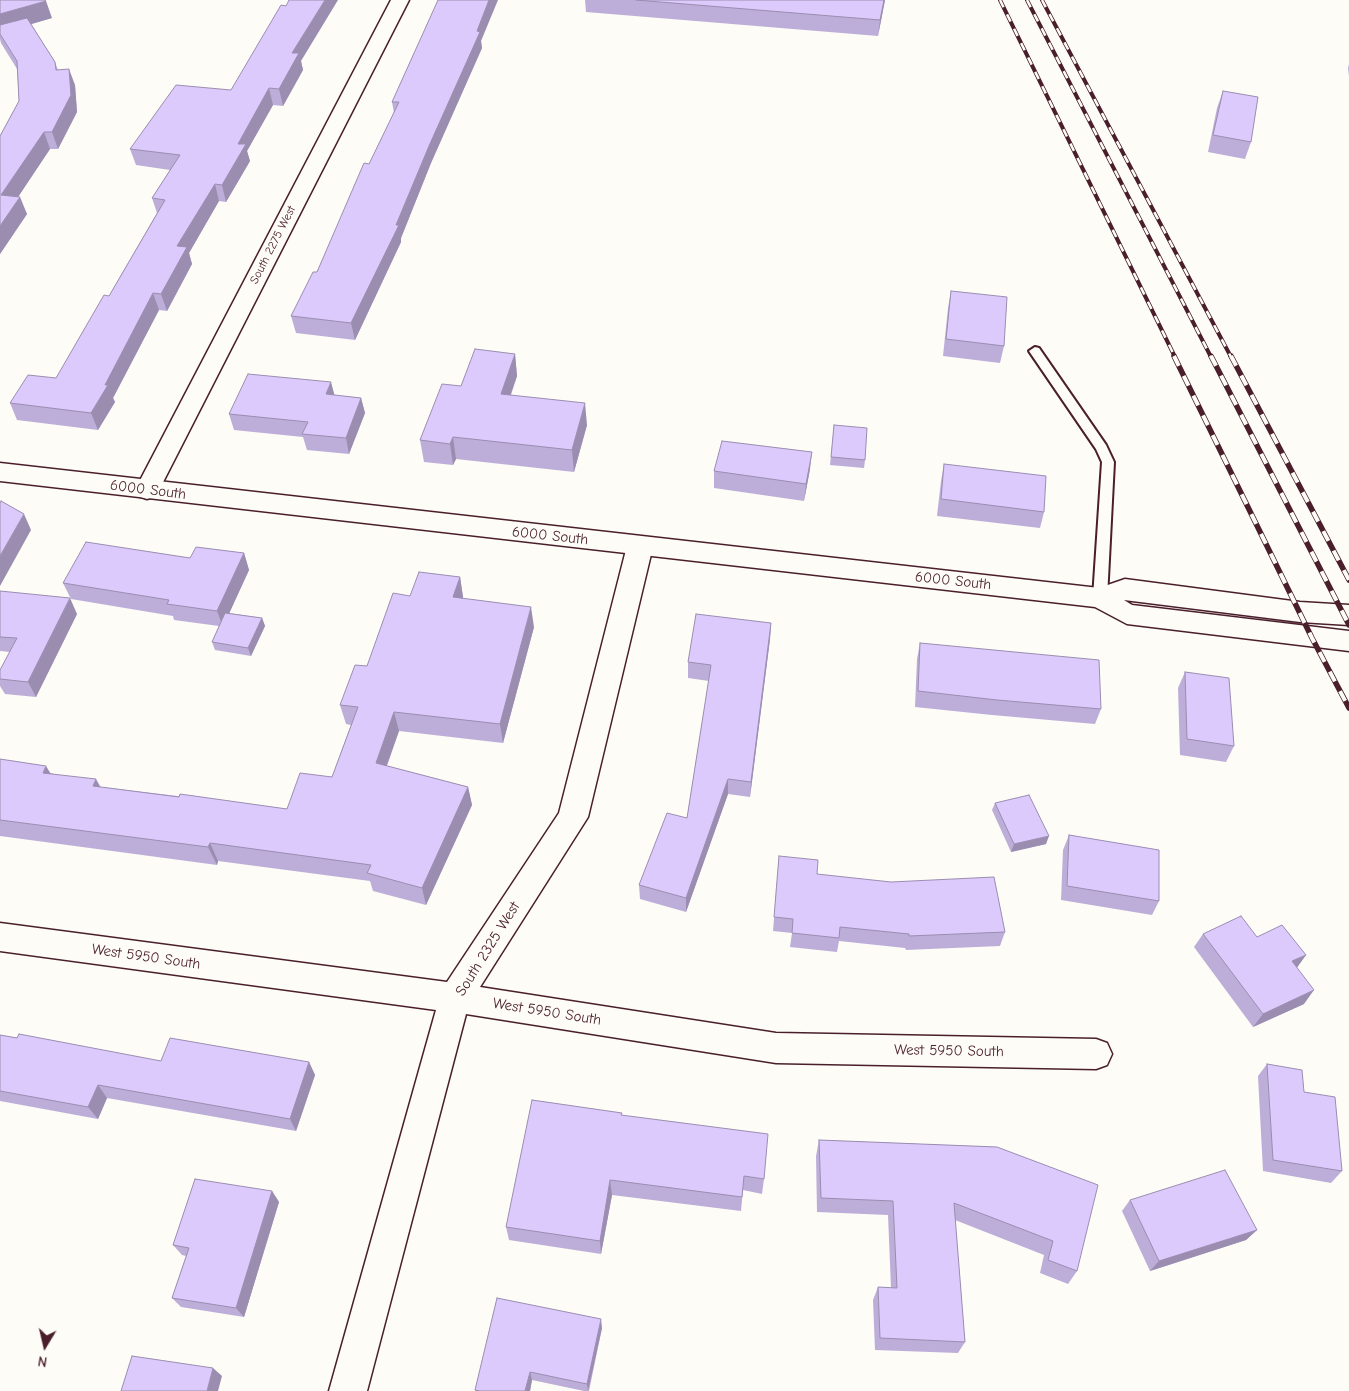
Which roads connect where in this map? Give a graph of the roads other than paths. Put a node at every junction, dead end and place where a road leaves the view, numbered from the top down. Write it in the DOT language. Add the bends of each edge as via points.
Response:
graph roads {
  1 [pos="400,0"];
  2 [pos="1035,351"];
  3 [pos="0,472"];
  4 [pos="147,490"];
  5 [pos="640,546"];
  6 [pos="1100,598"];
  7 [pos="1349,616"];
  8 [pos="1349,641"];
  9 [pos="0,937"];
  10 [pos="456,998"];
  11 [pos="1096,1054"];
  12 [pos="348,1391"];
  1 -- 4 [label="street, South 2275 West"];
  2 -- 6 [label="lane" via="1102,448 1108,462"];
  3 -- 4 [label="street, 6000 South"];
  4 -- 5 [label="street, 6000 South"];
  5 -- 6 [label="street, 6000 South"];
  5 -- 10 [label="street, South 2325 West" via="573,816"];
  6 -- 7 [label="street, 6000 South" via="1125,589"];
  6 -- 8 [label="street, 6000 South" via="1127,614"];
  9 -- 10 [label="street, West 5950 South"];
  10 -- 11 [label="street, West 5950 South" via="776,1048"];
  10 -- 12 [label="street, South 2325 West"];
}
